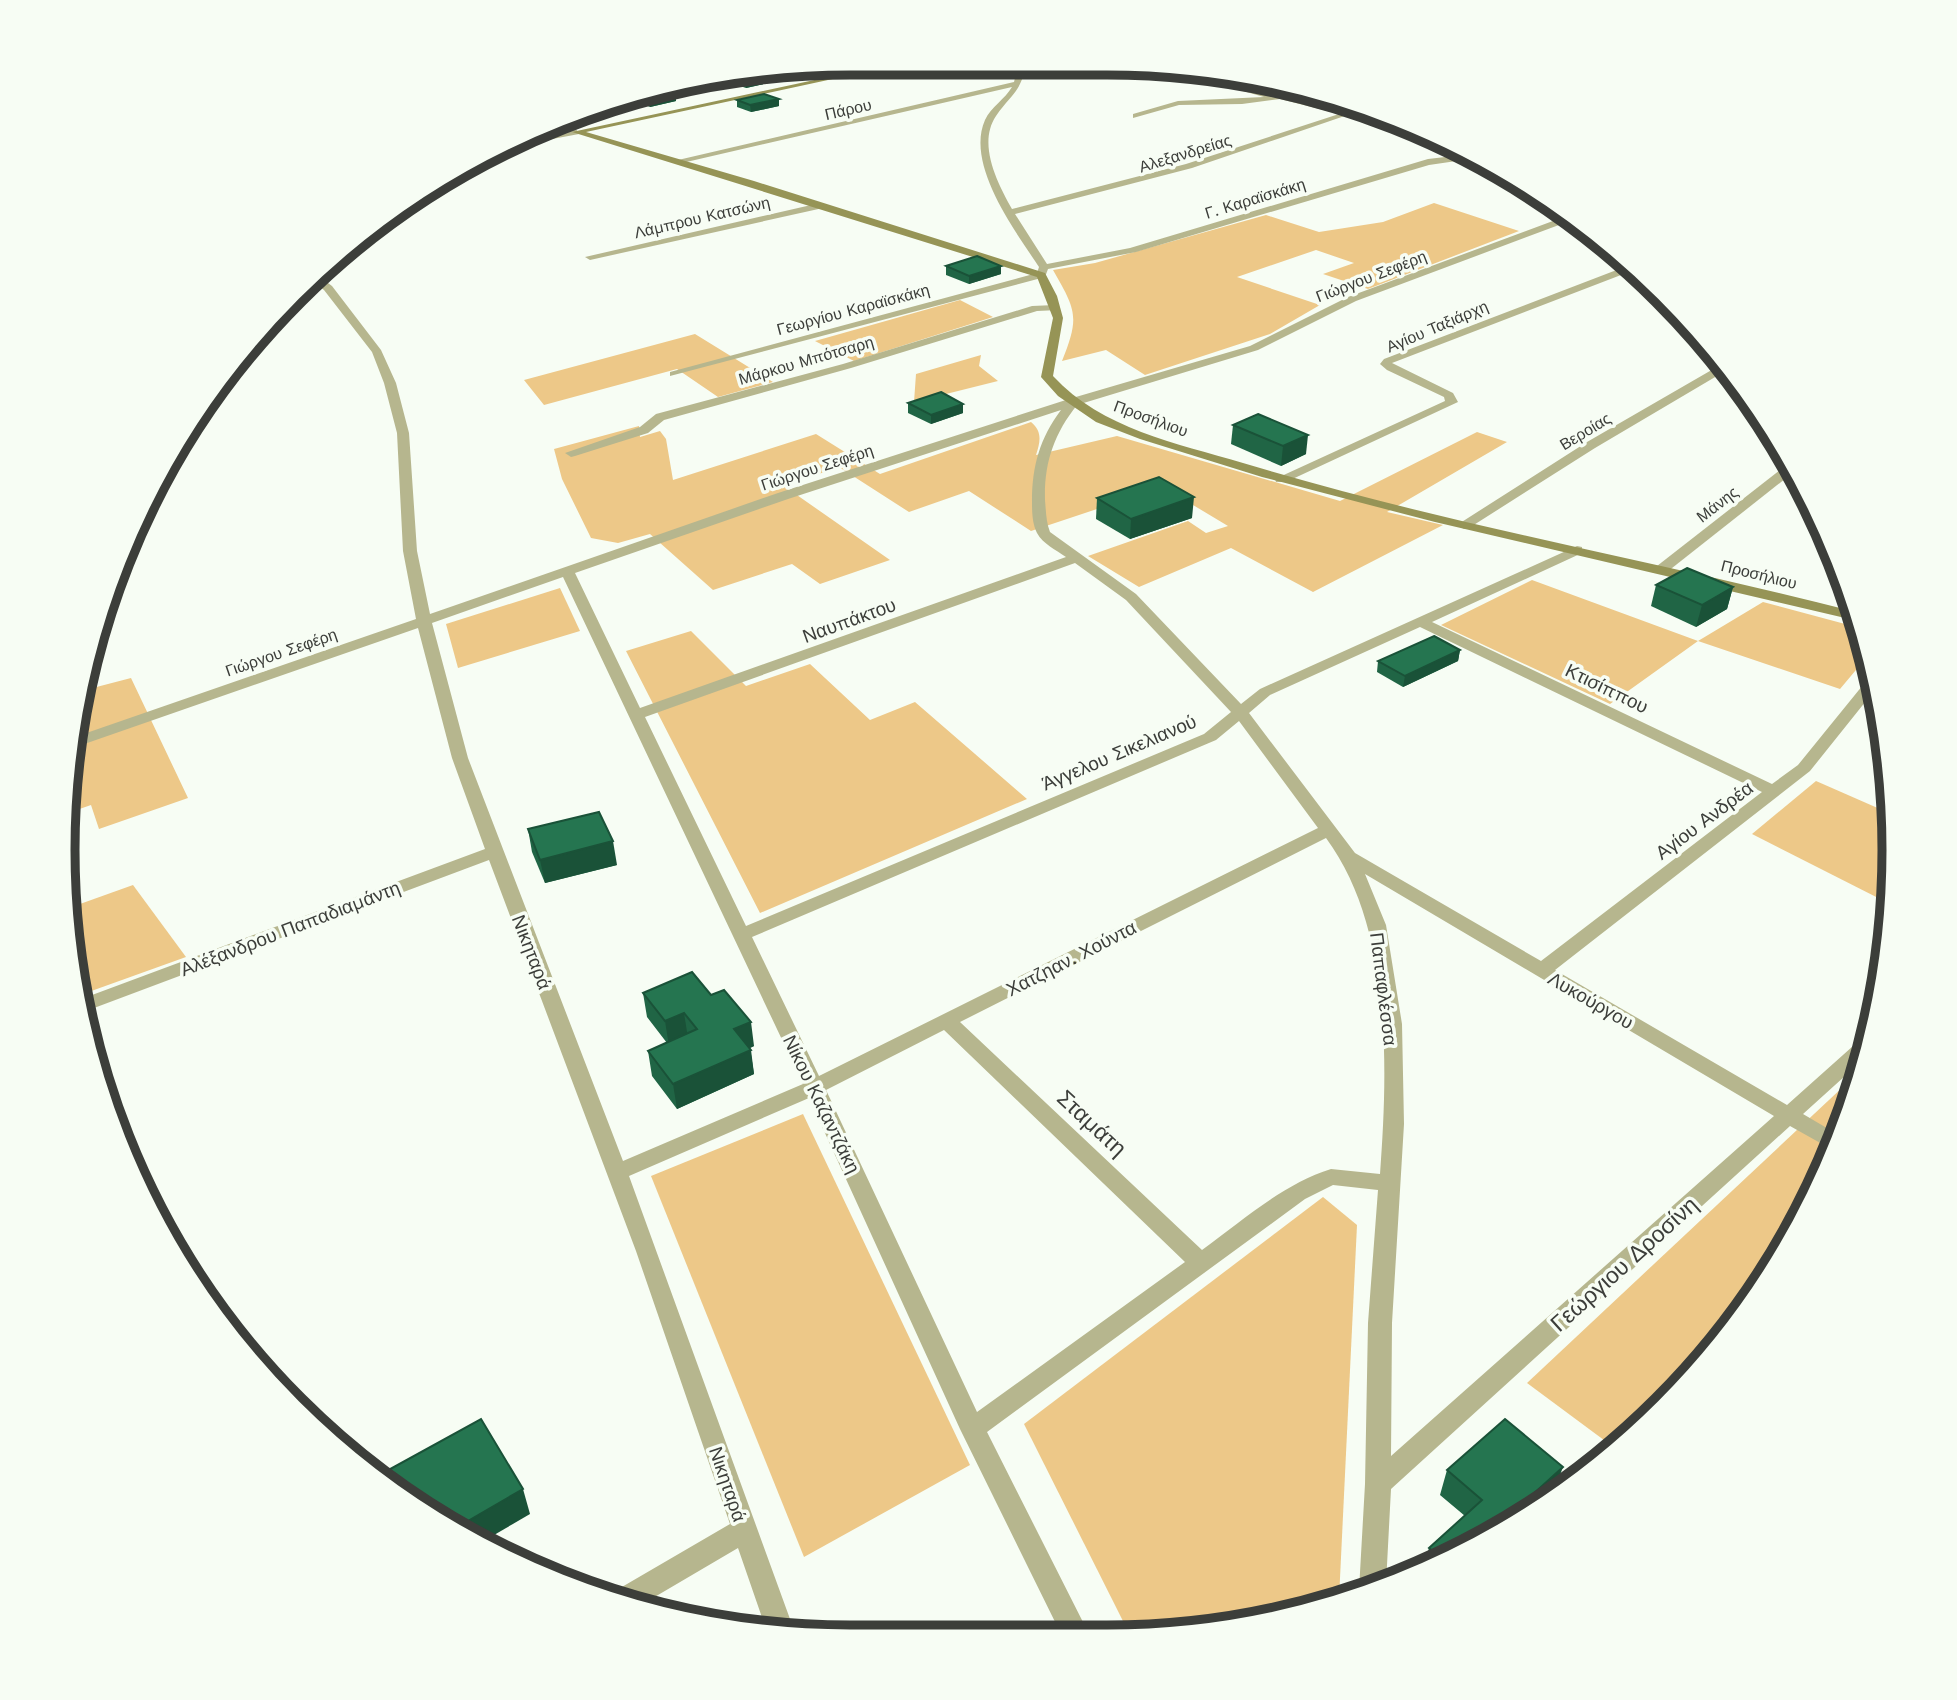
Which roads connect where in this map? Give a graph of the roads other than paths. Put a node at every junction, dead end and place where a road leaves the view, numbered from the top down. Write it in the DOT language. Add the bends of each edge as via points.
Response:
graph roads {
  1 [pos="850,75"];
  2 [pos="1020,75"];
  3 [pos="846,76"];
  4 [pos="1019,83"];
  5 [pos="1243,88"];
  6 [pos="1280,97"];
  7 [pos="1344,113"];
  8 [pos="1346,113"];
  9 [pos="1136,117"];
  10 [pos="566,129"];
  11 [pos="576,132"];
  12 [pos="544,138"];
  13 [pos="1456,158"];
  14 [pos="682,160"];
  15 [pos="820,206"];
  16 [pos="1010,213"];
  17 [pos="1560,222"];
  18 [pos="590,257"];
  19 [pos="1042,271"];
  20 [pos="1622,272"];
  21 [pos="322,283"];
  22 [pos="1055,308"];
  23 [pos="1716,371"];
  24 [pos="674,374"];
  25 [pos="1073,402"];
  26 [pos="570,453"];
  27 [pos="1784,473"];
  28 [pos="1281,479"];
  29 [pos="1464,526"];
  30 [pos="1577,550"];
  31 [pos="1076,558"];
  32 [pos="1662,569"];
  33 [pos="567,571"];
  34 [pos="1845,614"];
  35 [pos="425,620"];
  36 [pos="1421,622"];
  37 [pos="1865,692"];
  38 [pos="1238,711"];
  39 [pos="634,715"];
  40 [pos="84,740"];
  41 [pos="1775,792"];
  42 [pos="1328,830"];
  43 [pos="495,851"];
  44 [pos="1349,857"];
  45 [pos="741,935"];
  46 [pos="1542,970"];
  47 [pos="90,1003"];
  48 [pos="946,1021"];
  49 [pos="1853,1058"];
  50 [pos="814,1087"];
  51 [pos="1789,1116"];
  52 [pos="1826,1138"];
  53 [pos="615,1173"];
  54 [pos="1391,1183"];
  55 [pos="1201,1263"];
  56 [pos="972,1429"];
  57 [pos="1378,1484"];
  58 [pos="744,1530"];
  59 [pos="1376,1576"];
  60 [pos="635,1594"];
  61 [pos="777,1621"];
  62 [pos="1070,1625"];
  1 -- 3 [label="street"];
  2 -- 4 [label="street"];
  3 -- 11 [label="street"];
  4 -- 14 [label="street, Πάρου"];
  4 -- 16 [label="street" via="986,130 987,156"];
  5 -- 6 [label="street"];
  6 -- 7 [label="street"];
  6 -- 9 [label="street" via="1178,103"];
  8 -- 16 [label="street, Αλεξανδρείας" via="1230,155"];
  10 -- 11 [label="street"];
  11 -- 12 [label="street"];
  11 -- 14 [label="street"];
  13 -- 19 [label="street, Γ. Καραϊσκάκη" via="1428,162 1145,247"];
  14 -- 15 [label="street"];
  15 -- 18 [label="street, Λάμπρου Κατσώνη"];
  15 -- 19 [label="street"];
  16 -- 19 [label="street"];
  17 -- 25 [label="street, Γιώργου Σεφέρη" via="1352,299 1254,348"];
  19 -- 22 [label="street, Προσήλιου"];
  19 -- 24 [label="street, Γεωργίου Καραϊσκάκη"];
  20 -- 28 [label="street, Αγίου Ταξιάρχη" via="1388,361 1391,368 1449,395 1452,402"];
  21 -- 35 [label="street, Νικηταρά" via="377,352 390,383 403,433 410,551"];
  22 -- 25 [label="street, Προσήλιου" via="1058,330 1047,377"];
  22 -- 26 [label="street, Μάρκου Μπότσαρη" via="1036,308 660,417 644,430"];
  23 -- 29 [label="street, Βεροίας"];
  25 -- 28 [label="street, Προσήλιου" via="1136,433"];
  25 -- 31 [label="street, Παπαφλέσσα" via="1052,430 1038,476 1040,528"];
  25 -- 33 [label="street, Γιώργου Σεφέρη"];
  27 -- 32 [label="street, Μάνης"];
  28 -- 29 [label="street, Προσήλιου"];
  29 -- 30 [label="street, Προσήλιου"];
  30 -- 32 [label="street, Προσήλιου"];
  30 -- 36 [label="street, Άγγελου Σικελιανού"];
  31 -- 38 [label="street, Παπαφλέσσα" via="1131,597"];
  31 -- 39 [label="street, Ναυπάκτου"];
  32 -- 34 [label="street, Προσήλιου"];
  33 -- 35 [label="street, Γιώργου Σεφέρη"];
  33 -- 39 [label="street, Νίκου Καζαντζάκη"];
  35 -- 40 [label="street, Γιώργου Σεφέρη"];
  35 -- 43 [label="street, Νικηταρά" via="460,758"];
  36 -- 38 [label="street, Άγγελου Σικελιανού" via="1265,692"];
  36 -- 41 [label="street, Κτισίππου"];
  37 -- 41 [label="street, Αγίου Ανδρέα" via="1804,768"];
  38 -- 42 [label="street, Παπαφλέσσα"];
  38 -- 45 [label="street, Άγγελου Σικελιανού" via="1210,737"];
  39 -- 45 [label="street, Νίκου Καζαντζάκη"];
  41 -- 46 [label="street, Αγίου Ανδρέα"];
  42 -- 44 [label="street, Παπαφλέσσα"];
  42 -- 48 [label="street, Χατζηαν. Χούντα"];
  43 -- 47 [label="street, Αλέξανδρου Παπαδιαμάντη"];
  43 -- 53 [label="street, Νικηταρά"];
  44 -- 46 [label="street, Λυκούργου"];
  44 -- 54 [label="street, Παπαφλέσσα" via="1377,925 1386,971 1392,1024"];
  45 -- 50 [label="street, Νίκου Καζαντζάκη"];
  46 -- 51 [label="street, Λυκούργου"];
  48 -- 50 [label="street, Χατζηαν. Χούντα"];
  48 -- 55 [label="street, Σταμάτη"];
  49 -- 51 [label="street, Γεώργιου Δροσίνη"];
  50 -- 53 [label="street, Χατζηαν. Χούντα"];
  50 -- 56 [label="street, Νίκου Καζαντζάκη"];
  51 -- 52 [label="street, Λυκούργου"];
  51 -- 57 [label="street, Γεώργιου Δροσίνη"];
  53 -- 58 [label="street, Νικηταρά"];
  54 -- 55 [label="street" via="1331,1177 1297,1193"];
  54 -- 57 [label="street, Παπαφλέσσα" via="1380,1323"];
  55 -- 56 [label="street"];
  56 -- 62 [label="street, Νίκου Καζαντζάκη"];
  57 -- 59 [label="street, Παπαφλέσσα"];
  58 -- 60 [label="street"];
  58 -- 61 [label="street, Νικηταρά"];
}
